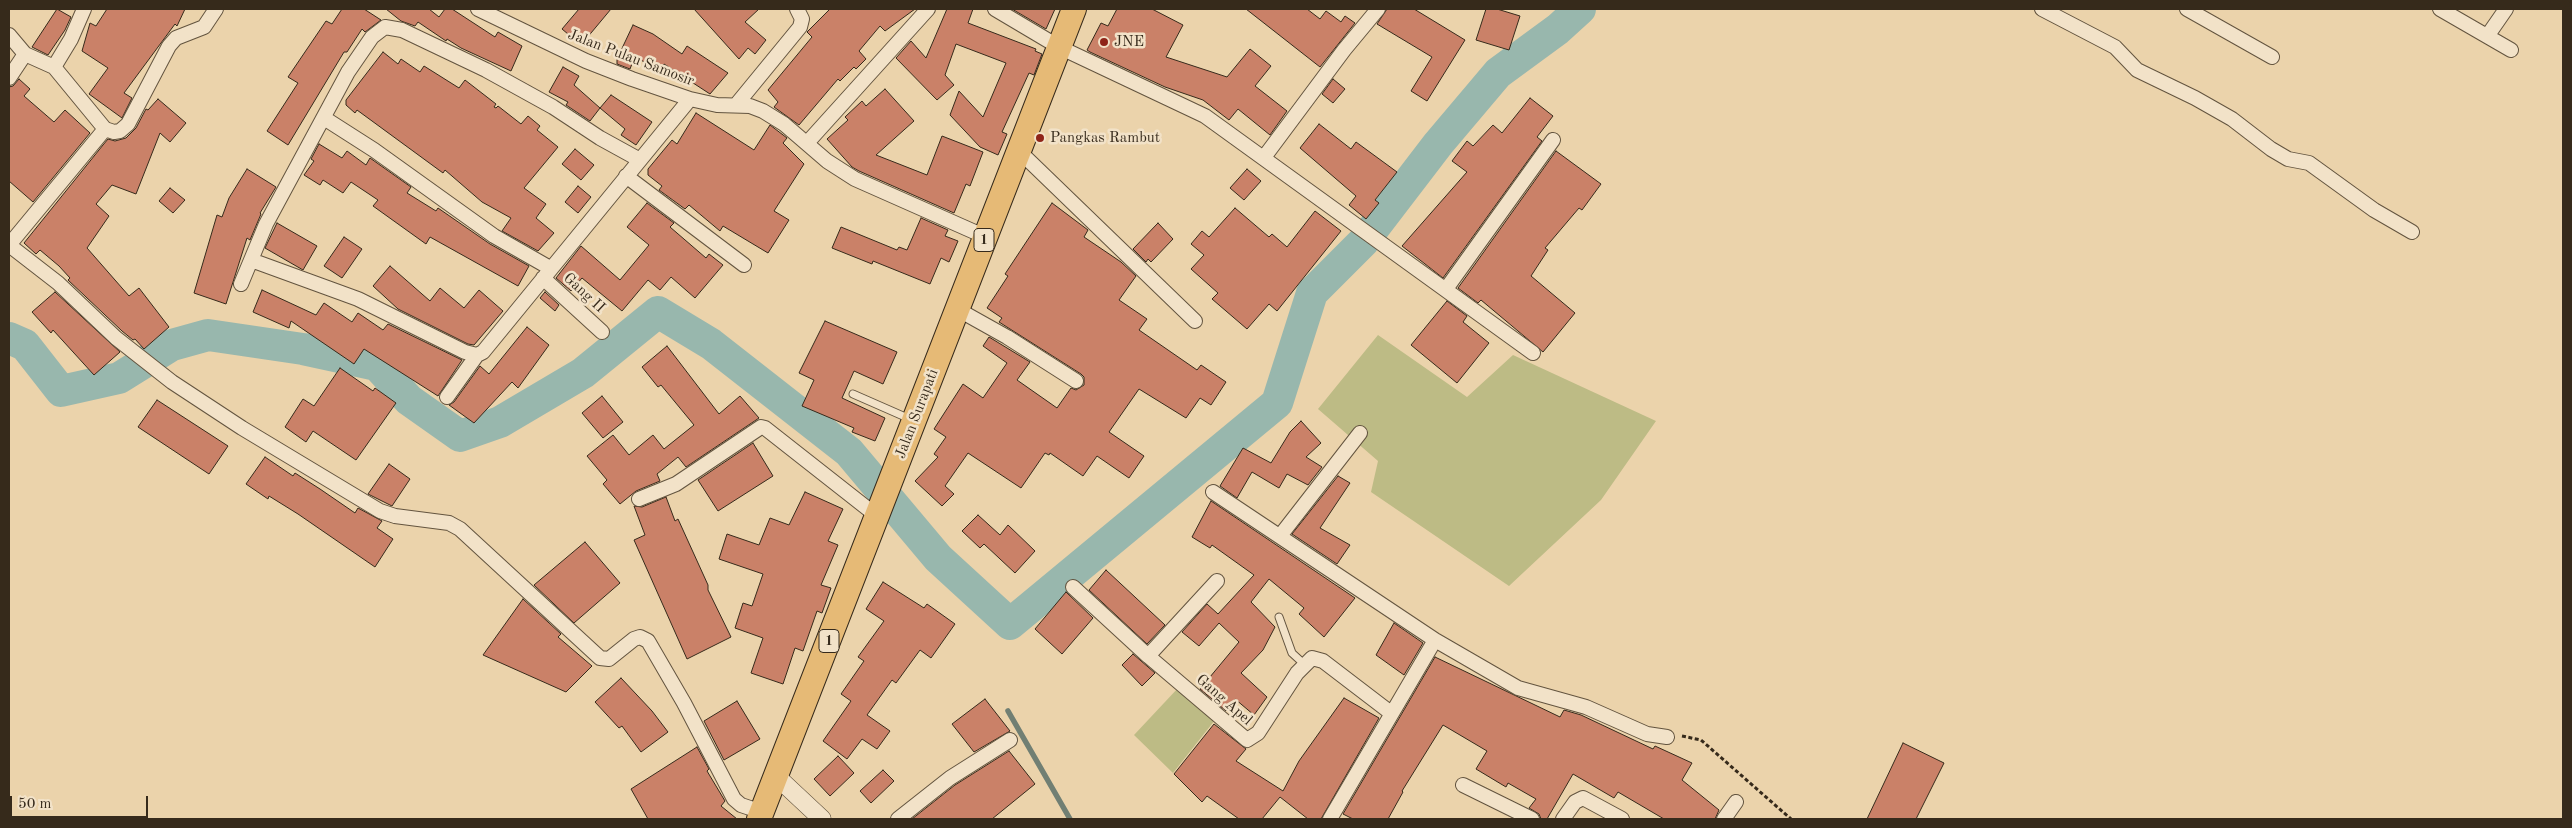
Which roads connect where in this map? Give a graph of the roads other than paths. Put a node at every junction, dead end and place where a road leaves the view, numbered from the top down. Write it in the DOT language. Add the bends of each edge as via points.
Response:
graph roads {
  1 [pos="84,9"];
  2 [pos="216,9"];
  3 [pos="797,9"];
  4 [pos="928,9"];
  5 [pos="995,9"];
  6 [pos="1074,9"];
  7 [pos="1378,9"];
  8 [pos="2042,9"];
  9 [pos="2187,9"];
  10 [pos="2440,9"];
  11 [pos="2506,9"];
  12 [pos="487,11"];
  13 [pos="9,35"];
  14 [pos="2488,35"];
  15 [pos="1059,46"];
  16 [pos="2511,50"];
  17 [pos="25,54"];
  18 [pos="2272,57"];
  19 [pos="54,67"];
  20 [pos="9,78"];
  21 [pos="690,99"];
  22 [pos="736,105"];
  23 [pos="324,118"];
  24 [pos="106,129"];
  25 [pos="1553,140"];
  26 [pos="807,143"];
  27 [pos="1019,151"];
  28 [pos="1265,156"];
  29 [pos="640,160"];
  30 [pos="626,176"];
  31 [pos="2412,232"];
  32 [pos="986,236"];
  33 [pos="9,245"];
  34 [pos="252,260"];
  35 [pos="744,265"];
  36 [pos="547,273"];
  37 [pos="241,284"];
  38 [pos="1446,289"];
  39 [pos="958,309"];
  40 [pos="1195,321"];
  41 [pos="602,332"];
  42 [pos="1533,353"];
  43 [pos="477,356"];
  44 [pos="1076,381"];
  45 [pos="853,394"];
  46 [pos="446,397"];
  47 [pos="914,421"];
  48 [pos="1360,433"];
  49 [pos="1213,492"];
  50 [pos="639,499"];
  51 [pos="879,511"];
  52 [pos="1280,536"];
  53 [pos="1217,581"];
  54 [pos="1073,586"];
  55 [pos="1278,617"];
  56 [pos="1435,640"];
  57 [pos="1148,656"];
  58 [pos="1304,664"];
  59 [pos="1391,713"];
  60 [pos="1667,737"];
  61 [pos="1010,740"];
  62 [pos="776,776"];
  63 [pos="1463,785"];
  64 [pos="1736,802"];
  65 [pos="761,816"];
  66 [pos="822,819"];
  67 [pos="898,819"];
  68 [pos="1330,819"];
  69 [pos="1532,819"];
  70 [pos="1563,819"];
  71 [pos="1622,819"];
  72 [pos="1724,819"];
  1 -- 19 [label="street"];
  2 -- 24 [label="street" via="204,27 184,33 169,46 128,124 120,131"];
  3 -- 22 [label="street" via="802,19 800,27"];
  4 -- 26 [label="street"];
  5 -- 15 [label="street"];
  6 -- 15 [label="highway, Jalan Surapati / 1"];
  7 -- 28 [label="street"];
  8 -- 31 [label="street" via="2115,47 2137,70 2224,114 2288,159 2309,164 2374,210"];
  9 -- 18 [label="street"];
  10 -- 14 [label="street"];
  11 -- 14 [label="street"];
  12 -- 21 [label="street, Jalan Pulau Samosir" via="586,61"];
  13 -- 17 [label="street"];
  14 -- 16 [label="street"];
  15 -- 27 [label="highway, Jalan Surapati / 1"];
  15 -- 28 [label="street" via="1206,116"];
  17 -- 19 [label="street"];
  17 -- 20 [label="street"];
  19 -- 24 [label="street"];
  21 -- 22 [label="street, Jalan Pulau Samosir"];
  21 -- 29 [label="street"];
  22 -- 26 [label="street, Jalan Pulau Samosir" via="762,111"];
  23 -- 29 [label="street" via="367,44 379,30 389,26 486,70"];
  23 -- 34 [label="street" via="292,172"];
  23 -- 36 [label="street, Gang II"];
  24 -- 33 [label="street"];
  25 -- 38 [label="street"];
  26 -- 32 [label="street, Jalan Pulau Samosir" via="855,179"];
  27 -- 32 [label="highway, Jalan Surapati / 1"];
  27 -- 40 [label="street"];
  28 -- 38 [label="street"];
  29 -- 30 [label="street"];
  30 -- 35 [label="street"];
  30 -- 36 [label="street"];
  32 -- 39 [label="highway, Jalan Surapati / 1"];
  33 -- 65 [label="street" via="172,382 242,428 380,511 449,523 460,529 600,658 609,659 640,637 648,641 734,799"];
  34 -- 37 [label="street"];
  34 -- 43 [label="street" via="358,299"];
  36 -- 41 [label="street, Gang II"];
  36 -- 43 [label="street"];
  38 -- 42 [label="street"];
  39 -- 44 [label="street"];
  39 -- 47 [label="highway, Jalan Surapati / 1"];
  43 -- 46 [label="street"];
  45 -- 47 [label="lane"];
  47 -- 51 [label="highway, Jalan Surapati / 1"];
  48 -- 52 [label="street"];
  49 -- 52 [label="street"];
  50 -- 51 [label="street" via="676,484 765,428"];
  51 -- 62 [label="highway, Jalan Surapati / 1"];
  52 -- 56 [label="street"];
  53 -- 57 [label="street"];
  54 -- 57 [label="street, Gang Apel"];
  55 -- 58 [label="lane" via="1292,653"];
  56 -- 59 [label="street"];
  56 -- 60 [label="street" via="1518,688 1586,707 1646,734"];
  57 -- 58 [label="street, Gang Apel" via="1247,740 1258,733"];
  58 -- 59 [label="street" via="1312,658 1324,661"];
  59 -- 68 [label="street"];
  61 -- 67 [label="street" via="950,778"];
  62 -- 65 [label="highway, Jalan Surapati / 1"];
  62 -- 66 [label="street"];
  63 -- 69 [label="street"];
  64 -- 72 [label="street"];
  70 -- 71 [label="street" via="1575,802 1583,798"];
}
